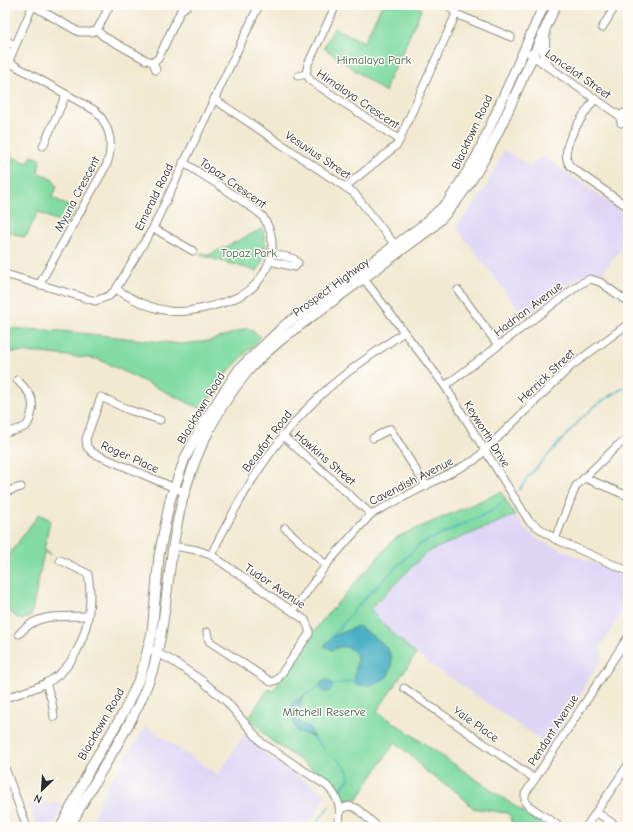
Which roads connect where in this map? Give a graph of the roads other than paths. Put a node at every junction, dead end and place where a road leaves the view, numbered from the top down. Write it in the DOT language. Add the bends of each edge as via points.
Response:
graph roads {
  1 [pos="110,5"];
  2 [pos="188,5"];
  3 [pos="260,5"];
  4 [pos="336,5"];
  5 [pos="448,5"];
  6 [pos="544,5"];
  7 [pos="556,5"];
  8 [pos="616,5"];
  9 [pos="33,6"];
  10 [pos="456,14"];
  11 [pos="545,28"];
  12 [pos="602,28"];
  13 [pos="97,30"];
  14 [pos="510,37"];
  15 [pos="5,40"];
  16 [pos="15,45"];
  17 [pos="523,49"];
  18 [pos="532,56"];
  19 [pos="153,62"];
  20 [pos="7,63"];
  21 [pos="548,66"];
  22 [pos="156,70"];
  23 [pos="306,74"];
  24 [pos="298,76"];
  25 [pos="66,94"];
  26 [pos="214,99"];
  27 [pos="594,100"];
  28 [pos="627,118"];
  29 [pos="400,140"];
  30 [pos="44,146"];
  31 [pos="183,162"];
  32 [pos="345,187"];
  33 [pos="628,207"];
  34 [pos="153,228"];
  35 [pos="395,245"];
  36 [pos="193,251"];
  37 [pos="272,253"];
  38 [pos="270,261"];
  39 [pos="5,274"];
  40 [pos="361,275"];
  41 [pos="39,285"];
  42 [pos="116,289"];
  43 [pos="458,290"];
  44 [pos="628,302"];
  45 [pos="628,324"];
  46 [pos="404,332"];
  47 [pos="498,345"];
  48 [pos="17,380"];
  49 [pos="445,386"];
  50 [pos="160,420"];
  51 [pos="5,433"];
  52 [pos="282,435"];
  53 [pos="373,438"];
  54 [pos="628,439"];
  55 [pos="485,451"];
  56 [pos="585,478"];
  57 [pos="426,486"];
  58 [pos="21,487"];
  59 [pos="173,488"];
  60 [pos="5,492"];
  61 [pos="184,492"];
  62 [pos="628,496"];
  63 [pos="371,514"];
  64 [pos="285,528"];
  65 [pos="555,539"];
  66 [pos="173,546"];
  67 [pos="211,555"];
  68 [pos="60,560"];
  69 [pos="326,564"];
  70 [pos="628,571"];
  71 [pos="164,609"];
  72 [pos="293,611"];
  73 [pos="87,616"];
  74 [pos="207,632"];
  75 [pos="19,634"];
  76 [pos="628,637"];
  77 [pos="153,651"];
  78 [pos="46,683"];
  79 [pos="404,688"];
  80 [pos="5,698"];
  81 [pos="54,717"];
  82 [pos="628,765"];
  83 [pos="5,768"];
  84 [pos="535,779"];
  85 [pos="8,782"];
  86 [pos="16,793"];
  87 [pos="340,809"];
  88 [pos="596,812"];
  89 [pos="71,825"];
  90 [pos="27,827"];
  91 [pos="31,827"];
  92 [pos="62,827"];
  93 [pos="337,827"];
  94 [pos="378,827"];
  95 [pos="560,827"];
  96 [pos="586,827"];
  97 [pos="618,827"];
  1 -- 13 [label="street"];
  2 -- 19 [label="street" via="182,10 158,58"];
  3 -- 26 [label="street, Emerald Road"];
  4 -- 23 [label="street, Himalaya Crescent" via="308,64"];
  5 -- 10 [label="street"];
  6 -- 17 [label="main road, Blacktown Road"];
  7 -- 11 [label="main road, Prospect Highway"];
  8 -- 12 [label="street"];
  9 -- 13 [label="street" via="79,32"];
  9 -- 16 [label="street"];
  10 -- 14 [label="street"];
  10 -- 29 [label="street"];
  11 -- 18 [label="main road, Prospect Highway"];
  11 -- 21 [label="main road" via="544,60"];
  13 -- 19 [label="street" via="103,36"];
  15 -- 16 [label="street"];
  16 -- 20 [label="street"];
  17 -- 18 [label="street, Lancelot Street"];
  17 -- 35 [label="main road, Blacktown Road" via="477,156 454,195 437,214"];
  18 -- 21 [label="street, Lancelot Street"];
  18 -- 40 [label="main road, Prospect Highway" via="489,152 472,182 452,209 434,227"];
  19 -- 22 [label="street"];
  20 -- 25 [label="street, Myuna Crescent"];
  21 -- 27 [label="street, Lancelot Street"];
  23 -- 24 [label="street, Himalaya Crescent"];
  23 -- 29 [label="street, Himalaya Crescent" via="311,81"];
  25 -- 30 [label="street"];
  25 -- 41 [label="street, Myuna Crescent" via="96,111 104,120 111,137 111,150 101,174"];
  26 -- 31 [label="street, Emerald Road"];
  26 -- 32 [label="street, Vesuvius Street"];
  27 -- 28 [label="street, Lancelot Street"];
  27 -- 33 [label="street" via="575,127 565,153 567,162"];
  29 -- 32 [label="street" via="390,152"];
  31 -- 34 [label="street, Emerald Road"];
  31 -- 37 [label="street, Topaz Crescent" via="263,216 273,235"];
  32 -- 35 [label="street, Vesuvius Street" via="360,200"];
  34 -- 36 [label="street"];
  34 -- 42 [label="street, Emerald Road"];
  35 -- 40 [label="main road, Blacktown Road"];
  37 -- 38 [label="street, Topaz Crescent"];
  37 -- 38 [label="street" via="294,258 298,263 295,267"];
  38 -- 42 [label="street, Topaz Crescent" via="254,286 221,303 194,309 170,311 151,308"];
  39 -- 41 [label="street, Emerald Road"];
  40 -- 46 [label="street, Keyworth Drive"];
  40 -- 59 [label="main road, Blacktown Road" via="285,325 239,369 201,428"];
  40 -- 61 [label="main road, Prospect Highway" via="287,335 249,370 217,417 197,456"];
  41 -- 42 [label="street, Emerald Road" via="95,301 109,296"];
  43 -- 47 [label="street"];
  44 -- 47 [label="street, Hadrian Avenue" via="600,282 590,279"];
  45 -- 55 [label="street, Herrick Street" via="570,367"];
  46 -- 49 [label="street, Keyworth Drive"];
  46 -- 52 [label="street, Beaufort Road" via="324,391"];
  47 -- 49 [label="street, Hadrian Avenue"];
  48 -- 51 [label="street" via="28,391 34,403 28,423"];
  49 -- 55 [label="street, Keyworth Drive"];
  50 -- 59 [label="street, Roger Place" via="101,397 86,444 93,453"];
  52 -- 63 [label="street, Hawkins Street"];
  52 -- 67 [label="street, Beaufort Road" via="255,475"];
  53 -- 57 [label="street" via="390,429"];
  54 -- 56 [label="street" via="617,446"];
  55 -- 57 [label="street, Cavendish Avenue" via="475,460"];
  55 -- 65 [label="street, Keyworth Drive" via="529,521"];
  56 -- 62 [label="street"];
  56 -- 65 [label="street" via="576,486"];
  57 -- 63 [label="street, Cavendish Avenue"];
  58 -- 60 [label="street"];
  59 -- 61 [label="street, Roger Place"];
  59 -- 77 [label="main road, Blacktown Road" via="159,556"];
  61 -- 66 [label="main road, Prospect Highway"];
  63 -- 69 [label="street, Cavendish Avenue"];
  64 -- 69 [label="street"];
  65 -- 70 [label="street, Keyworth Drive"];
  66 -- 67 [label="street, Tudor Avenue"];
  66 -- 71 [label="main road, Prospect Highway"];
  67 -- 72 [label="street, Tudor Avenue"];
  68 -- 73 [label="street" via="88,574 90,585"];
  69 -- 72 [label="street, Cavendish Avenue"];
  71 -- 77 [label="main road, Blacktown Road"];
  72 -- 74 [label="street, Tudor Avenue" via="305,620 309,629 308,634 277,680 271,682 209,642"];
  73 -- 75 [label="street" via="48,617 28,623"];
  73 -- 78 [label="street" via="83,638 77,652 63,671"];
  76 -- 84 [label="street, Pendant Avenue"];
  77 -- 87 [label="street" via="177,664 217,693 266,746 327,786 334,794"];
  77 -- 89 [label="main road, Blacktown Road" via="149,680 133,717"];
  77 -- 92 [label="main road, Blacktown Road" via="128,704 87,774"];
  78 -- 80 [label="street"];
  78 -- 81 [label="street"];
  79 -- 84 [label="street, Yale Place"];
  82 -- 88 [label="street"];
  83 -- 85 [label="street"];
  84 -- 95 [label="street, Pendant Avenue" via="525,794 525,802"];
  85 -- 86 [label="street"];
  86 -- 90 [label="street"];
  86 -- 91 [label="street"];
  87 -- 93 [label="street"];
  87 -- 94 [label="street" via="349,806 356,808"];
  88 -- 96 [label="street"];
  88 -- 97 [label="street"];
}
